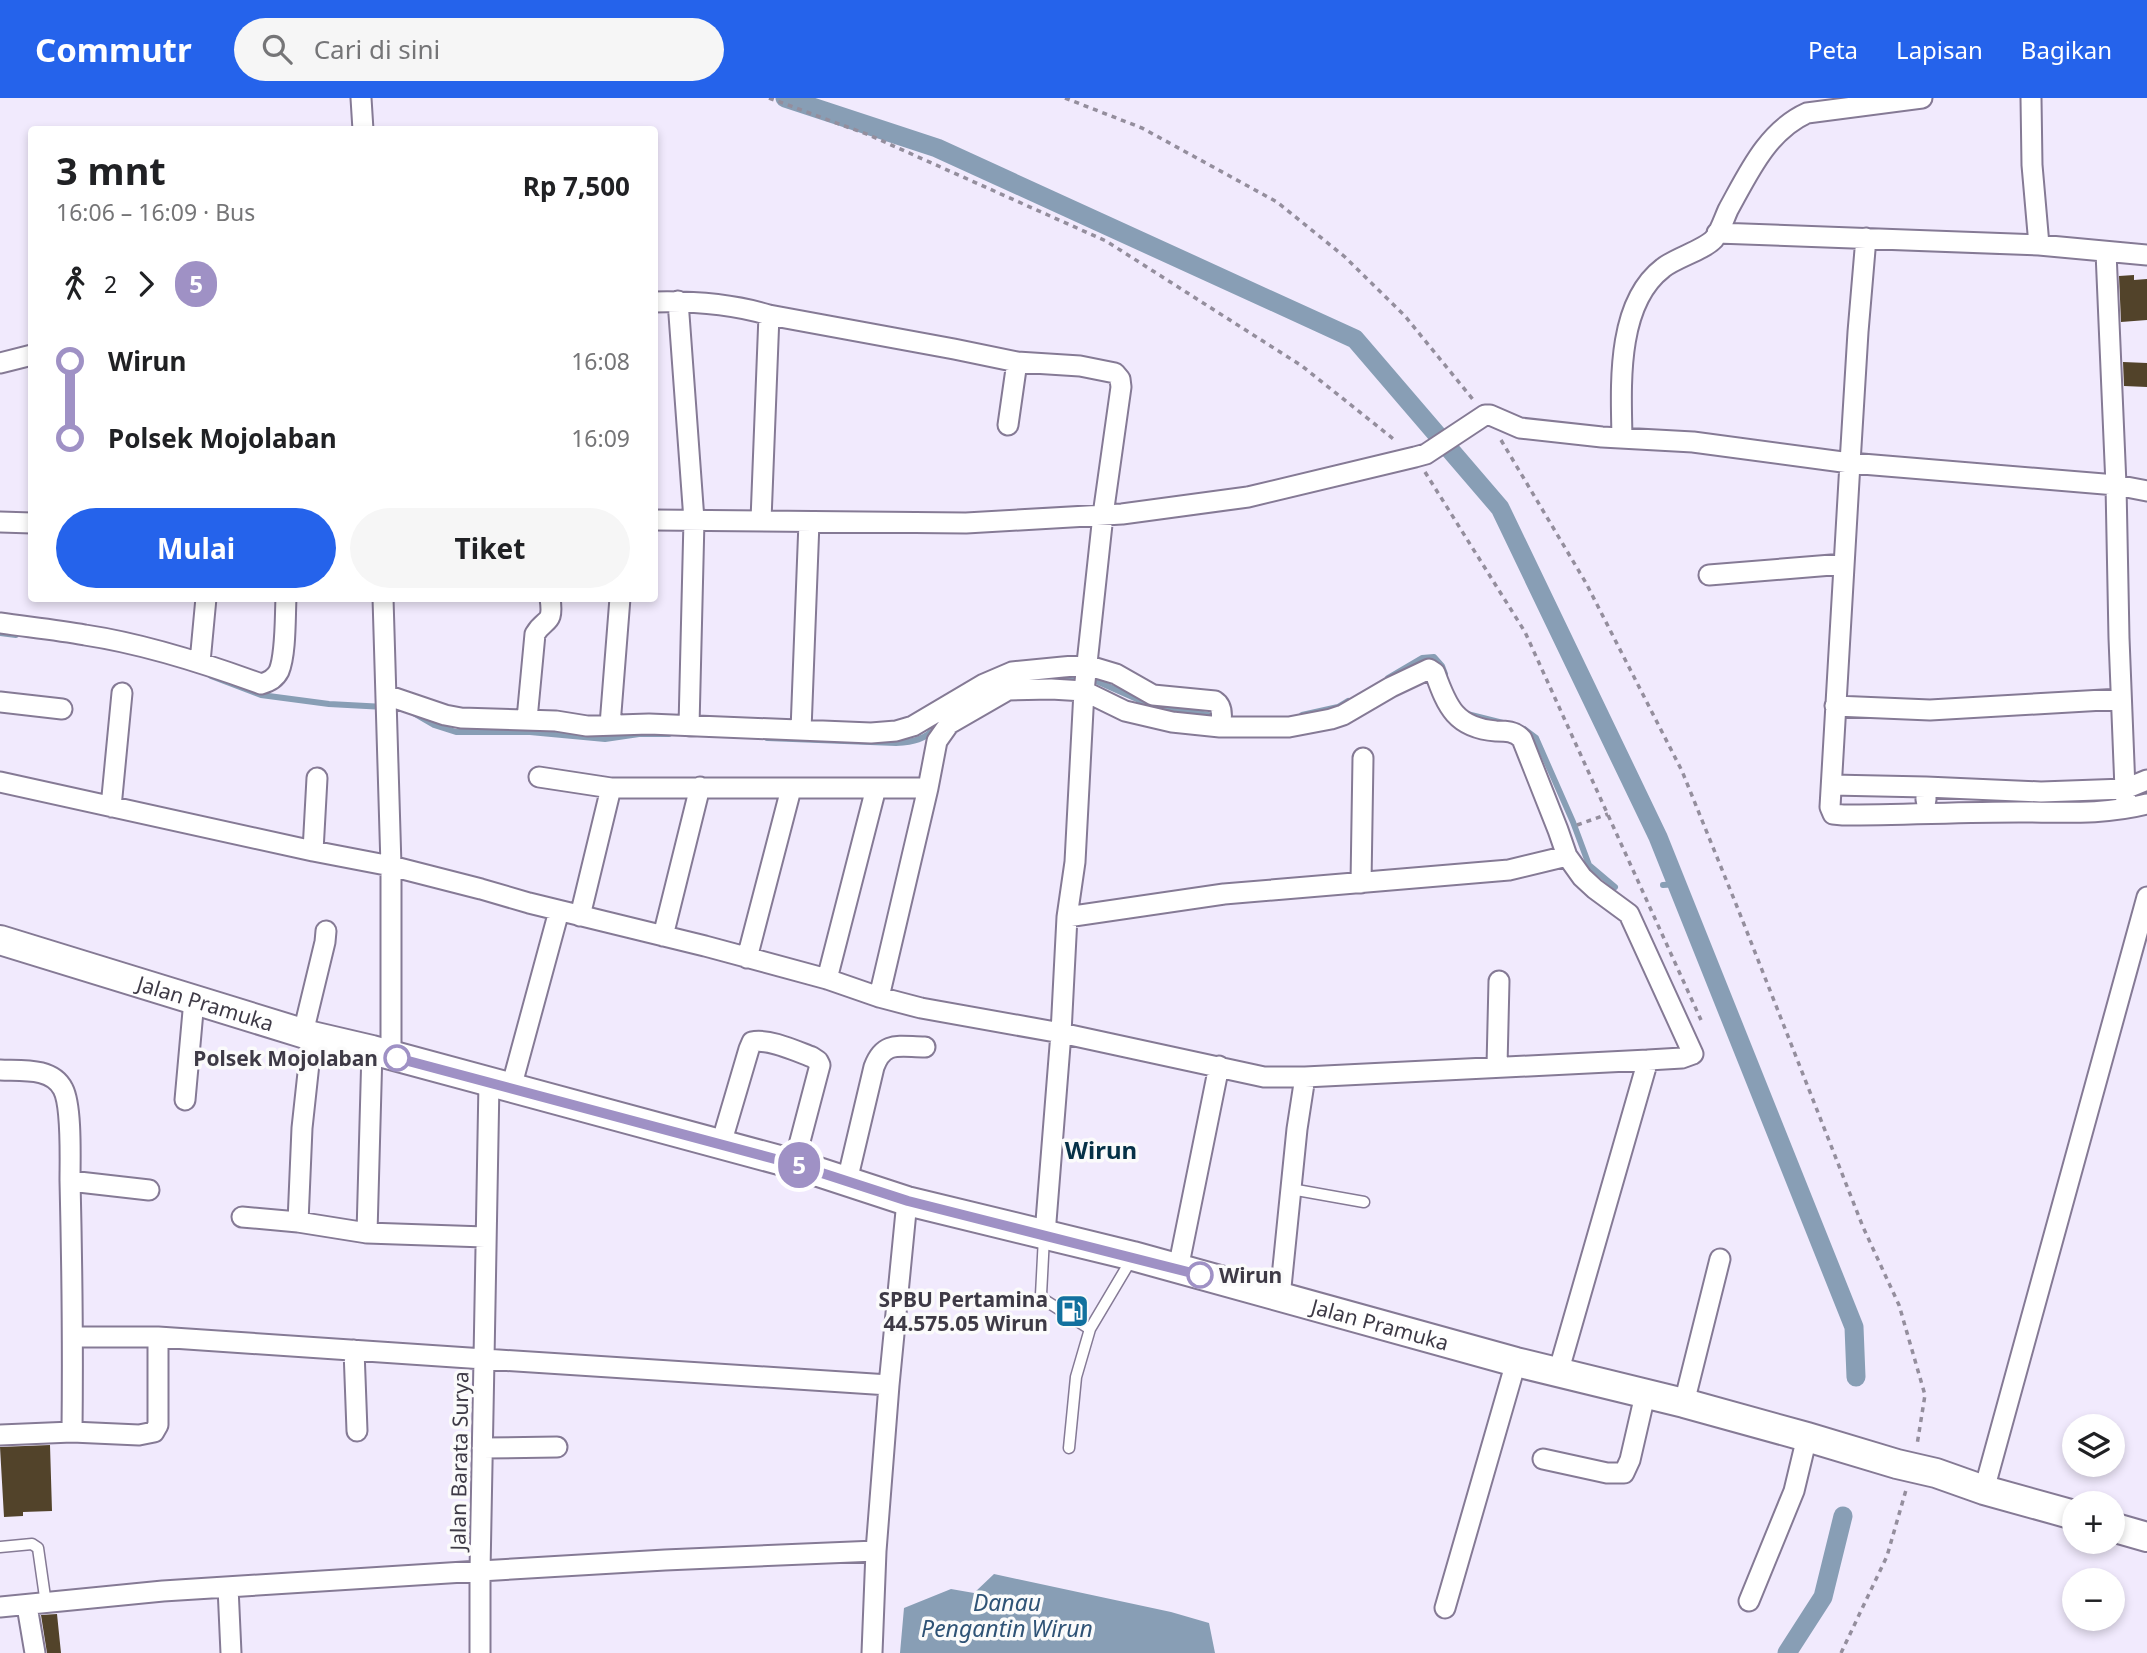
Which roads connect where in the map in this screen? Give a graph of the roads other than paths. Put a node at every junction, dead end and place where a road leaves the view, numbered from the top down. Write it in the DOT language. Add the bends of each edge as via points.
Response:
graph roads {
  1 [pos="361,98"];
  2 [pos="1922,98"];
  3 [pos="2031,98"];
  4 [pos="363,126"];
  5 [pos="1717,233"];
  6 [pos="1866,238"];
  7 [pos="2039,245"];
  8 [pos="2106,252"];
  9 [pos="2147,255"];
  10 [pos="677,301"];
  11 [pos="658,302"];
  12 [pos="769,315"];
  13 [pos="28,356"];
  14 [pos="1017,362"];
  15 [pos="0,363"];
  16 [pos="1008,425"];
  17 [pos="1622,438"];
  18 [pos="1850,464"];
  19 [pos="2116,485"];
  20 [pos="2147,491"];
  21 [pos="1103,515"];
  22 [pos="658,520"];
  23 [pos="694,520"];
  24 [pos="761,520"];
  25 [pos="0,522"];
  26 [pos="809,522"];
  27 [pos="28,523"];
  28 [pos="1844,564"];
  29 [pos="1709,575"];
  30 [pos="206,602"];
  31 [pos="286,602"];
  32 [pos="383,602"];
  33 [pos="551,602"];
  34 [pos="620,602"];
  35 [pos="0,623"];
  36 [pos="200,662"];
  37 [pos="1086,678"];
  38 [pos="122,693"];
  39 [pos="2121,699"];
  40 [pos="0,702"];
  41 [pos="386,702"];
  42 [pos="1835,706"];
  43 [pos="62,709"];
  44 [pos="527,719"];
  45 [pos="1221,720"];
  46 [pos="610,725"];
  47 [pos="689,726"];
  48 [pos="801,730"];
  49 [pos="1363,758"];
  50 [pos="539,776"];
  51 [pos="317,778"];
  52 [pos="2147,780"];
  53 [pos="0,782"];
  54 [pos="1832,785"];
  55 [pos="700,787"];
  56 [pos="611,788"];
  57 [pos="876,788"];
  58 [pos="928,788"];
  59 [pos="791,789"];
  60 [pos="2126,799"];
  61 [pos="1926,801"];
  62 [pos="2147,804"];
  63 [pos="111,807"];
  64 [pos="313,851"];
  65 [pos="1567,856"];
  66 [pos="391,866"];
  67 [pos="1361,883"];
  68 [pos="2147,897"];
  69 [pos="559,911"];
  70 [pos="580,916"];
  71 [pos="1066,917"];
  72 [pos="326,930"];
  73 [pos="663,936"];
  74 [pos="0,940"];
  75 [pos="747,958"];
  76 [pos="827,979"];
  77 [pos="1499,981"];
  78 [pos="879,997"];
  79 [pos="194,1000"];
  80 [pos="1061,1033"];
  81 [pos="308,1034"];
  82 [pos="925,1047"];
  83 [pos="382,1053"];
  84 [pos="1648,1059"];
  85 [pos="1219,1066"];
  86 [pos="1496,1066"];
  87 [pos="0,1070"];
  88 [pos="1305,1077"];
  89 [pos="500,1085"];
  90 [pos="185,1100"];
  91 [pos="720,1144"];
  92 [pos="794,1164"];
  93 [pos="70,1181"];
  94 [pos="847,1181"];
  95 [pos="1291,1189"];
  96 [pos="149,1190"];
  97 [pos="908,1201"];
  98 [pos="1364,1202"];
  99 [pos="242,1217"];
  100 [pos="298,1222"];
  101 [pos="367,1233"];
  102 [pos="1045,1234"];
  103 [pos="485,1237"];
  104 [pos="1133,1256"];
  105 [pos="1720,1259"];
  106 [pos="1178,1269"];
  107 [pos="1280,1297"];
  108 [pos="1090,1329"];
  109 [pos="74,1337"];
  110 [pos="158,1337"];
  111 [pos="354,1350"];
  112 [pos="484,1359"];
  113 [pos="1516,1362"];
  114 [pos="1558,1373"];
  115 [pos="889,1385"];
  116 [pos="1645,1395"];
  117 [pos="1684,1403"];
  118 [pos="357,1431"];
  119 [pos="72,1432"];
  120 [pos="0,1435"];
  121 [pos="1819,1441"];
  122 [pos="557,1447"];
  123 [pos="482,1448"];
  124 [pos="1069,1448"];
  125 [pos="1543,1459"];
  126 [pos="1984,1490"];
  127 [pos="2062,1513"];
  128 [pos="2125,1530"];
  129 [pos="2147,1536"];
  130 [pos="0,1547"];
  131 [pos="876,1551"];
  132 [pos="480,1572"];
  133 [pos="228,1587"];
  134 [pos="1749,1601"];
  135 [pos="36,1605"];
  136 [pos="0,1607"];
  137 [pos="1445,1608"];
  138 [pos="35,1653"];
  139 [pos="231,1653"];
  140 [pos="480,1653"];
  141 [pos="872,1653"];
  1 -- 4 [label="street"];
  2 -- 5 [label="street" via="1807,113 1790,120 1763,149"];
  3 -- 7 [label="street"];
  5 -- 6 [label="street"];
  5 -- 17 [label="street" via="1662,268 1641,292 1625,349"];
  6 -- 7 [label="street"];
  6 -- 18 [label="street"];
  7 -- 8 [label="street"];
  8 -- 9 [label="street"];
  8 -- 19 [label="street"];
  10 -- 11 [label="street"];
  10 -- 12 [label="street" via="743,307"];
  10 -- 23 [label="street"];
  12 -- 14 [label="street"];
  12 -- 24 [label="street"];
  13 -- 15 [label="street"];
  14 -- 16 [label="street"];
  14 -- 21 [label="street" via="1080,366 1115,373 1120,379"];
  17 -- 18 [label="street" via="1693,442"];
  17 -- 21 [label="street" via="1520,428 1490,415 1426,454 1248,497"];
  18 -- 19 [label="street"];
  18 -- 28 [label="street"];
  19 -- 20 [label="street"];
  19 -- 39 [label="street"];
  21 -- 26 [label="street" via="966,523"];
  21 -- 37 [label="street"];
  22 -- 23 [label="street"];
  23 -- 24 [label="street"];
  23 -- 47 [label="street"];
  24 -- 26 [label="street"];
  25 -- 27 [label="street"];
  26 -- 48 [label="street"];
  28 -- 29 [label="street"];
  28 -- 42 [label="street"];
  30 -- 36 [label="street"];
  31 -- 36 [label="street" via="279,672 271,681 261,684"];
  32 -- 41 [label="street"];
  33 -- 44 [label="street" via="548,622 535,634"];
  34 -- 46 [label="street"];
  35 -- 36 [label="street" via="87,635"];
  37 -- 45 [label="street" via="1125,711 1172,722"];
  37 -- 45 [label="street" via="1116,674 1153,695 1215,701"];
  37 -- 48 [label="street" via="1012,672 896,731"];
  37 -- 58 [label="street" via="1051,689 1008,690 949,724 937,741"];
  37 -- 71 [label="street" via="1076,862"];
  38 -- 63 [label="street"];
  39 -- 42 [label="street" via="1930,710"];
  39 -- 60 [label="street"];
  40 -- 43 [label="street"];
  41 -- 44 [label="street" via="461,718"];
  41 -- 66 [label="street"];
  42 -- 54 [label="street"];
  44 -- 46 [label="street"];
  45 -- 65 [label="street" via="1289,727 1331,719 1429,669 1456,717 1522,739"];
  46 -- 47 [label="street"];
  47 -- 48 [label="street"];
  49 -- 67 [label="street"];
  50 -- 56 [label="street"];
  51 -- 64 [label="street"];
  52 -- 60 [label="street"];
  53 -- 63 [label="street"];
  54 -- 61 [label="street"];
  54 -- 61 [label="street" via="1833,814"];
  55 -- 56 [label="street"];
  55 -- 59 [label="street"];
  55 -- 73 [label="street"];
  56 -- 70 [label="street"];
  57 -- 58 [label="street"];
  57 -- 59 [label="street"];
  57 -- 76 [label="street"];
  58 -- 78 [label="street"];
  59 -- 75 [label="street"];
  60 -- 61 [label="street" via="2041,792"];
  60 -- 61 [label="street" via="2088,812 2018,812"];
  60 -- 62 [label="street"];
  63 -- 64 [label="street"];
  64 -- 66 [label="street"];
  65 -- 67 [label="street" via="1509,870"];
  65 -- 84 [label="street" via="1582,877 1629,914 1693,1054"];
  66 -- 69 [label="street"];
  66 -- 83 [label="street"];
  67 -- 71 [label="street" via="1224,894"];
  68 -- 126 [label="street"];
  69 -- 70 [label="street"];
  69 -- 89 [label="street"];
  70 -- 73 [label="street"];
  71 -- 80 [label="street"];
  72 -- 81 [label="street"];
  73 -- 75 [label="street"];
  74 -- 79 [label="main road, Jalan Pramuka"];
  75 -- 76 [label="street"];
  76 -- 78 [label="street"];
  77 -- 86 [label="street"];
  78 -- 80 [label="street"];
  79 -- 81 [label="main road, Jalan Pramuka"];
  79 -- 90 [label="street"];
  80 -- 85 [label="street"];
  80 -- 102 [label="street"];
  81 -- 83 [label="main road, Jalan Pramuka"];
  81 -- 100 [label="street"];
  82 -- 94 [label="street" via="890,1047 879,1055"];
  83 -- 89 [label="main road, Jalan Pramuka"];
  83 -- 101 [label="street"];
  84 -- 86 [label="street"];
  84 -- 114 [label="street"];
  85 -- 88 [label="street" via="1264,1077"];
  85 -- 106 [label="street"];
  86 -- 88 [label="street"];
  87 -- 93 [label="street" via="52,1076 63,1089"];
  88 -- 95 [label="street"];
  89 -- 91 [label="main road, Jalan Pramuka"];
  89 -- 103 [label="street"];
  91 -- 92 [label="main road, Jalan Pramuka"];
  91 -- 92 [label="street" via="748,1049 752,1042 766,1042 812,1057 820,1065"];
  92 -- 94 [label="main road, Jalan Pramuka"];
  93 -- 96 [label="street"];
  93 -- 109 [label="street"];
  94 -- 97 [label="main road, Jalan Pramuka"];
  95 -- 98 [label="lane"];
  95 -- 107 [label="street"];
  97 -- 102 [label="main road, Jalan Pramuka"];
  97 -- 115 [label="street"];
  99 -- 100 [label="street"];
  100 -- 101 [label="street"];
  101 -- 103 [label="street"];
  102 -- 104 [label="main road, Jalan Pramuka"];
  102 -- 108 [label="lane" via="1041,1295"];
  103 -- 112 [label="street"];
  104 -- 106 [label="main road, Jalan Pramuka"];
  104 -- 108 [label="lane"];
  105 -- 117 [label="street"];
  106 -- 107 [label="main road, Jalan Pramuka"];
  107 -- 113 [label="main road, Jalan Pramuka"];
  108 -- 124 [label="lane" via="1076,1377"];
  109 -- 110 [label="street"];
  109 -- 119 [label="street"];
  110 -- 111 [label="street"];
  110 -- 119 [label="street" via="158,1425 154,1432 139,1436"];
  111 -- 112 [label="street"];
  111 -- 118 [label="street"];
  112 -- 115 [label="street, Jalan Barata Surya"];
  112 -- 123 [label="street, Jalan Barata Surya"];
  113 -- 114 [label="main road, Jalan Pramuka"];
  113 -- 137 [label="street"];
  114 -- 116 [label="main road, Jalan Pramuka"];
  115 -- 131 [label="street"];
  116 -- 117 [label="main road, Jalan Pramuka"];
  116 -- 125 [label="street" via="1624,1472 1607,1473"];
  117 -- 121 [label="main road, Jalan Pramuka"];
  119 -- 120 [label="street"];
  121 -- 126 [label="main road, Jalan Pramuka"];
  121 -- 134 [label="street"];
  122 -- 123 [label="street"];
  123 -- 132 [label="street, Jalan Barata Surya"];
  126 -- 127 [label="main road, Jalan Pramuka"];
  128 -- 129 [label="main road"];
  130 -- 135 [label="lane" via="32,1544 38,1548"];
  131 -- 132 [label="street, Jalan Barata Surya"];
  131 -- 141 [label="street"];
  132 -- 133 [label="street"];
  132 -- 140 [label="street"];
  133 -- 135 [label="street"];
  133 -- 139 [label="street"];
  135 -- 136 [label="street"];
  135 -- 138 [label="street"];
}
